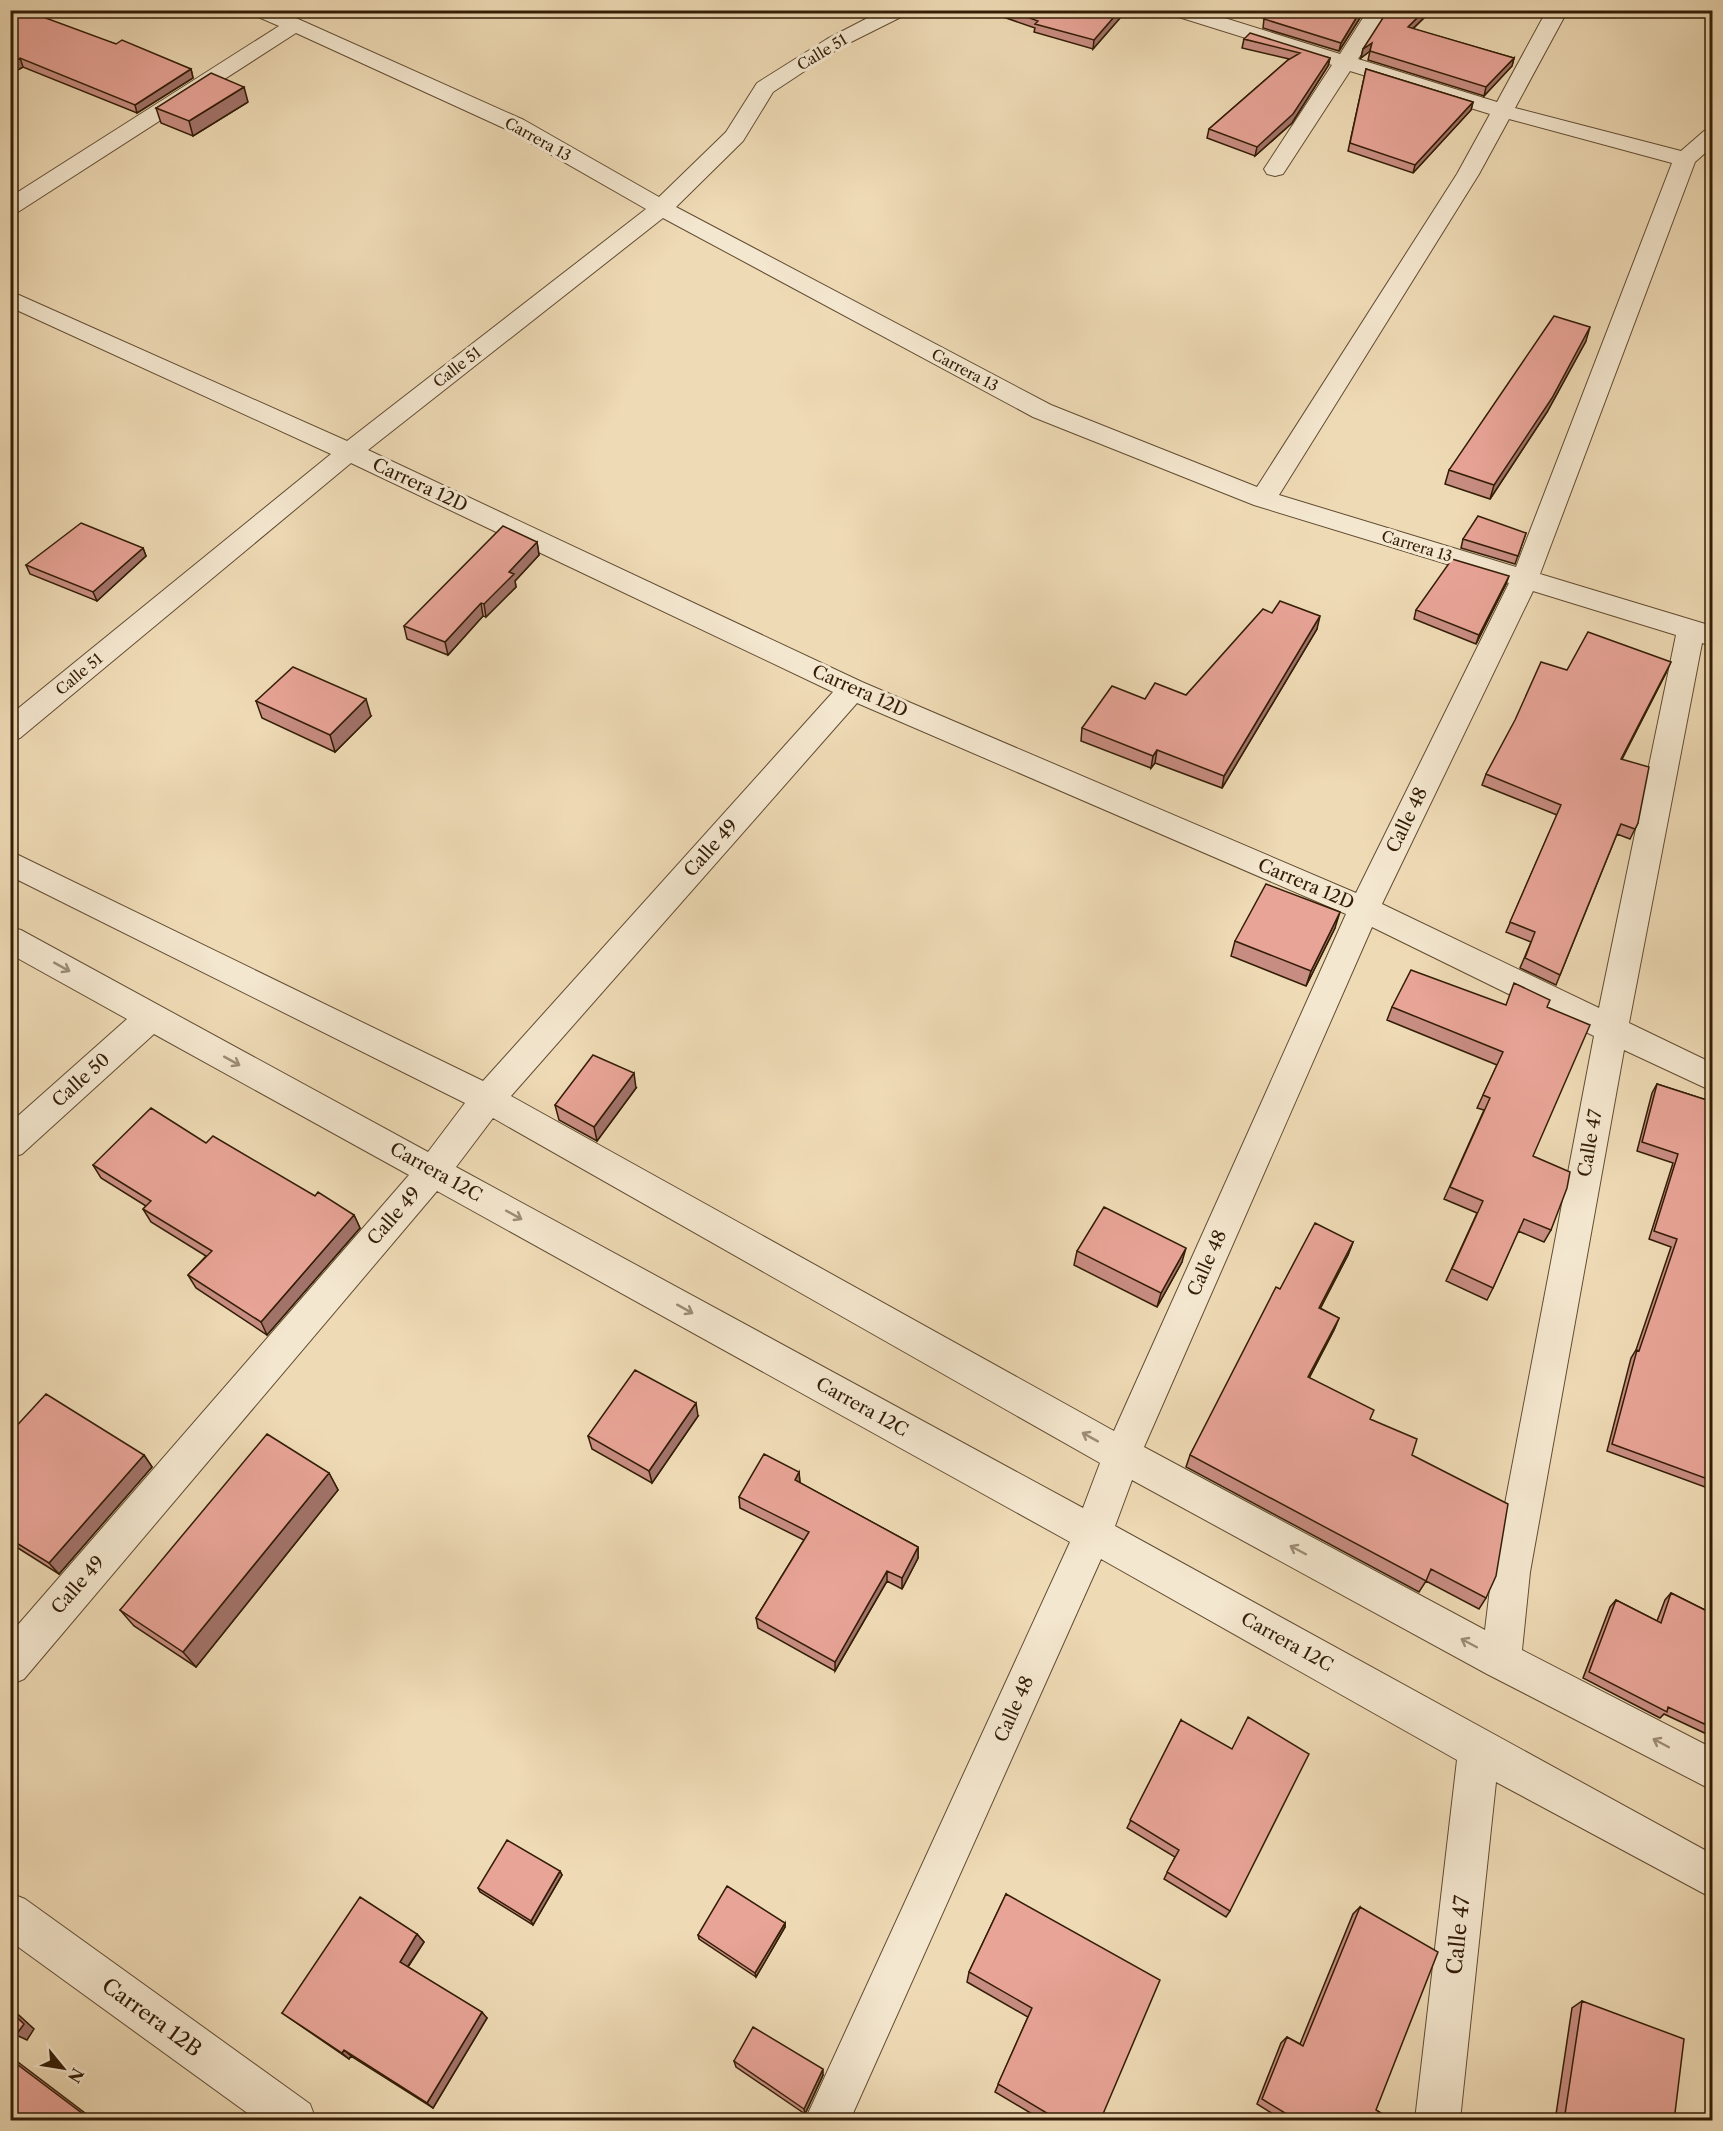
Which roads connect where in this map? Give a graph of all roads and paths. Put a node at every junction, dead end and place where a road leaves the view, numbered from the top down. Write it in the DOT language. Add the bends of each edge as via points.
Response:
graph roads {
  1 [pos="258,10"];
  2 [pos="900,10"];
  3 [pos="1176,10"];
  4 [pos="1379,10"];
  5 [pos="1558,10"];
  6 [pos="295,25"];
  7 [pos="1344,63"];
  8 [pos="1503,111"];
  9 [pos="1713,136"];
  10 [pos="1685,159"];
  11 [pos="1275,169"];
  12 [pos="10,207"];
  13 [pos="661,208"];
  14 [pos="10,298"];
  15 [pos="349,452"];
  16 [pos="1263,499"];
  17 [pos="1525,578"];
  18 [pos="1702,632"];
  19 [pos="852,689"];
  20 [pos="10,731"];
  21 [pos="10,862"];
  22 [pos="1364,909"];
  23 [pos="10,939"];
  24 [pos="151,1017"];
  25 [pos="1611,1031"];
  26 [pos="1713,1078"];
  27 [pos="488,1099"];
  28 [pos="10,1144"];
  29 [pos="433,1171"];
  30 [pos="1122,1455"];
  31 [pos="1093,1534"];
  32 [pos="1502,1660"];
  33 [pos="10,1665"];
  34 [pos="1479,1750"];
  35 [pos="1713,1770"];
  36 [pos="1713,1877"];
  37 [pos="10,1914"];
  38 [pos="294,2121"];
  39 [pos="827,2121"];
  40 [pos="1438,2121"];
  1 -- 6 [label="street, Carrera 13"];
  2 -- 13 [label="street, Calle 51" via="834,43 765,88 735,136"];
  3 -- 7 [label="street"];
  4 -- 7 [label="street"];
  5 -- 8 [label="street"];
  6 -- 12 [label="street"];
  6 -- 13 [label="street, Carrera 13" via="516,125"];
  7 -- 8 [label="street"];
  7 -- 11 [label="street"];
  8 -- 10 [label="street"];
  8 -- 16 [label="street" via="1468,174"];
  9 -- 10 [label="street"];
  10 -- 17 [label="street, Calle 48"];
  13 -- 15 [label="street, Calle 51"];
  13 -- 16 [label="street, Carrera 13" via="1042,411"];
  14 -- 15 [label="street, Carrera 12D"];
  15 -- 19 [label="street, Carrera 12D"];
  15 -- 20 [label="street, Calle 51"];
  16 -- 17 [label="street, Carrera 13"];
  17 -- 18 [label="street, Carrera 13"];
  17 -- 22 [label="street, Calle 48"];
  18 -- 25 [label="street, Calle 47"];
  19 -- 22 [label="street, Carrera 12D"];
  19 -- 27 [label="street, Calle 49"];
  21 -- 27 [label="street"];
  22 -- 25 [label="street, Carrera 12D"];
  22 -- 30 [label="street, Calle 48"];
  23 -- 24 [label="street, Carrera 12C, one-way"];
  24 -- 28 [label="street, Calle 50"];
  24 -- 29 [label="street, Carrera 12C, one-way"];
  25 -- 26 [label="street, Carrera 12D"];
  25 -- 32 [label="street, Calle 47" via="1511,1572"];
  27 -- 29 [label="street, Calle 49"];
  30 -- 27 [label="street, one-way"];
  29 -- 31 [label="street, Carrera 12C, one-way"];
  29 -- 33 [label="street, Calle 49"];
  30 -- 31 [label="street, Calle 48"];
  32 -- 30 [label="street, one-way"];
  31 -- 34 [label="street, Carrera 12C"];
  31 -- 39 [label="street, Calle 48"];
  35 -- 32 [label="street, one-way"];
  34 -- 36 [label="street, Carrera 12C"];
  34 -- 40 [label="street, Calle 47"];
  37 -- 38 [label="street, Carrera 12B"];
}
